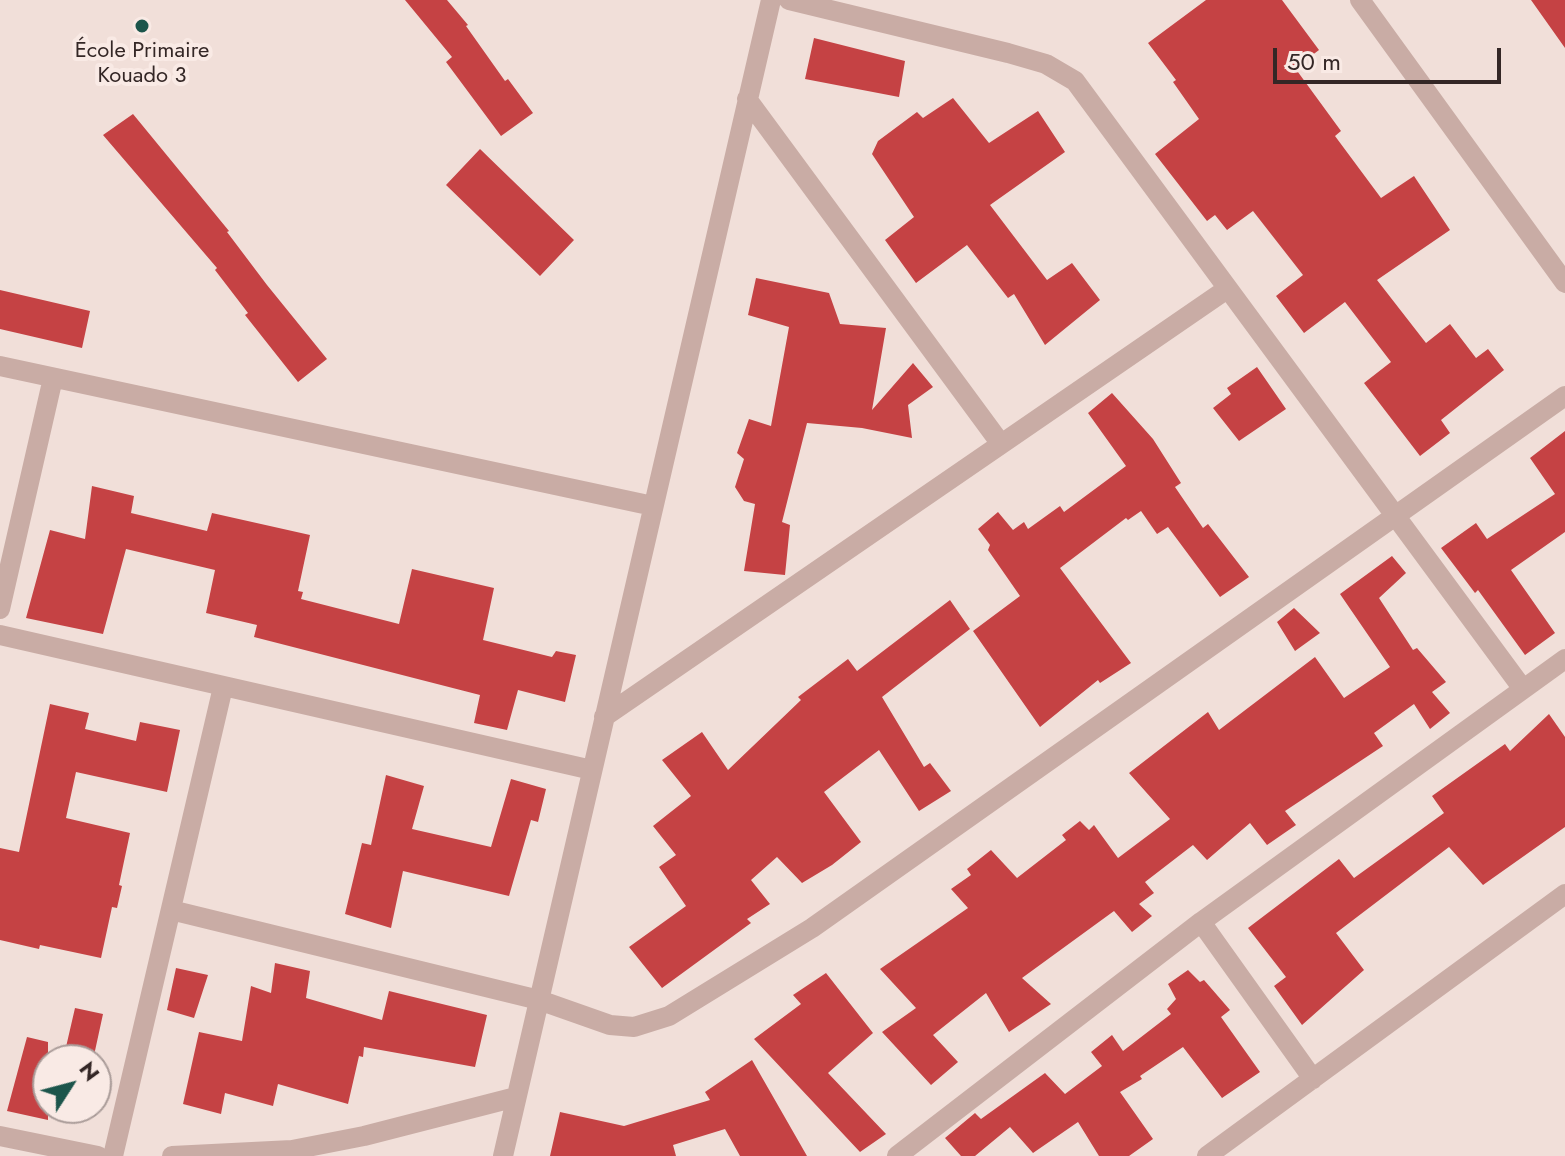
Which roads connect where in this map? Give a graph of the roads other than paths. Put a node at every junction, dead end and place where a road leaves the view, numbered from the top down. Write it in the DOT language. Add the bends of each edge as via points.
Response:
graph roads {
  1 [pos="771,0"];
  2 [pos="789,0"];
  3 [pos="1360,0"];
  4 [pos="747,99"];
  5 [pos="1565,283"];
  6 [pos="1227,289"];
  7 [pos="0,366"];
  8 [pos="53,378"];
  9 [pos="1565,396"];
  10 [pos="1001,444"];
  11 [pos="653,506"];
  12 [pos="1395,517"];
  13 [pos="0,609"];
  14 [pos="0,635"];
  15 [pos="1565,659"];
  16 [pos="223,687"];
  17 [pos="1523,689"];
  18 [pos="604,717"];
  19 [pos="592,770"];
  20 [pos="1565,894"];
  21 [pos="171,910"];
  22 [pos="1201,922"];
  23 [pos="539,1000"];
  24 [pos="1313,1079"];
  25 [pos="516,1097"];
  26 [pos="0,1136"];
  27 [pos="98,1156"];
  28 [pos="113,1156"];
  29 [pos="172,1156"];
  30 [pos="503,1156"];
  31 [pos="897,1156"];
  32 [pos="1207,1156"];
  1 -- 4 [label="street"];
  2 -- 6 [label="street" via="1008,53 1046,64 1075,81"];
  3 -- 5 [label="street"];
  4 -- 10 [label="street"];
  4 -- 11 [label="street"];
  6 -- 10 [label="street"];
  6 -- 12 [label="street"];
  7 -- 8 [label="street"];
  8 -- 11 [label="street"];
  8 -- 13 [label="street"];
  9 -- 12 [label="street"];
  10 -- 18 [label="street"];
  11 -- 18 [label="street"];
  12 -- 17 [label="street"];
  12 -- 23 [label="street" via="812,928 669,1016 622,1026"];
  14 -- 16 [label="street"];
  15 -- 17 [label="street"];
  16 -- 19 [label="street"];
  16 -- 21 [label="street"];
  17 -- 22 [label="street"];
  18 -- 19 [label="street"];
  19 -- 23 [label="street"];
  20 -- 24 [label="street"];
  21 -- 23 [label="street"];
  21 -- 28 [label="street"];
  22 -- 24 [label="street"];
  22 -- 31 [label="street"];
  23 -- 25 [label="street"];
  24 -- 32 [label="street"];
  25 -- 29 [label="street" via="292,1150"];
  25 -- 30 [label="street"];
  26 -- 27 [label="street"];
}
